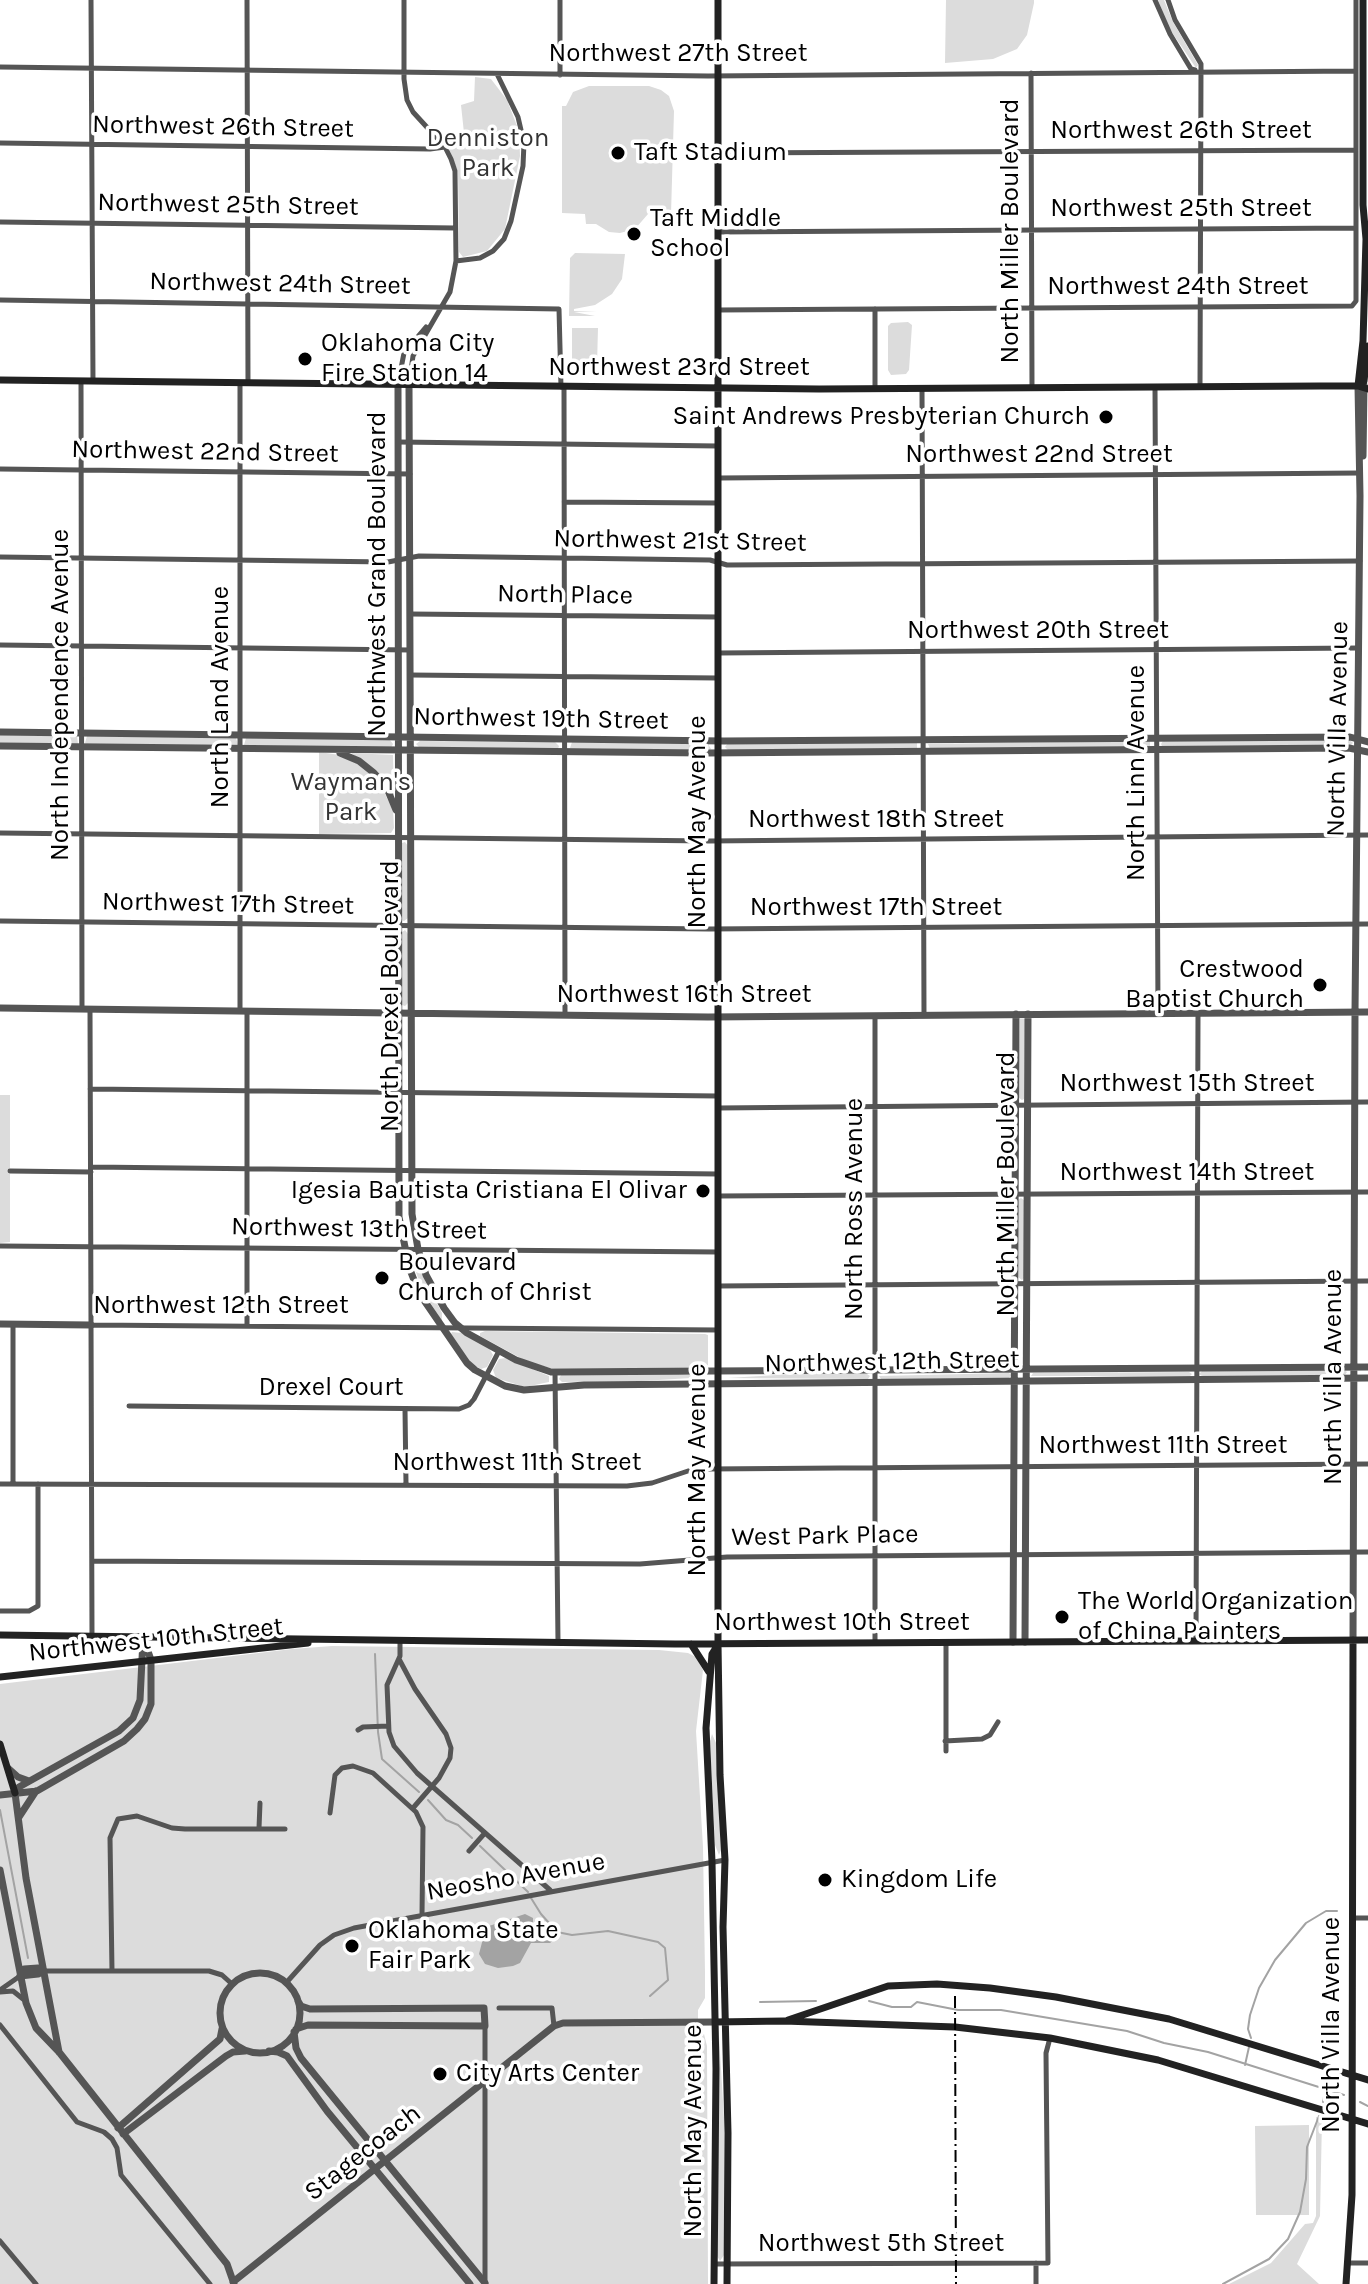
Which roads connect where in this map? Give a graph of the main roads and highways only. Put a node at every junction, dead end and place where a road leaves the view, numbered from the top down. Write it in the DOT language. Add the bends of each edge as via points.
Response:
graph roads {
  1 [pos="718,0"];
  2 [pos="1363,0"];
  3 [pos="1366,80"];
  4 [pos="1366,109"];
  5 [pos="1366,207"];
  6 [pos="1367,236"];
  7 [pos="1368,346"];
  8 [pos="0,380"];
  9 [pos="1364,385"];
  10 [pos="719,388"];
  11 [pos="2,1635"];
  12 [pos="1353,1640"];
  13 [pos="1368,1640"];
  14 [pos="316,1641"];
  15 [pos="691,1644"];
  16 [pos="718,1644"];
  17 [pos="710,1674"];
  18 [pos="0,1677"];
  19 [pos="706,1728"];
  20 [pos="719,1728"];
  21 [pos="0,1744"];
  22 [pos="15,1793"];
  23 [pos="784,2021"];
  24 [pos="715,2022"];
  25 [pos="725,2022"];
  26 [pos="1352,2075"];
  27 [pos="1368,2080"];
  28 [pos="1352,2119"];
  29 [pos="1368,2124"];
  30 [pos="714,2284"];
  31 [pos="727,2284"];
  32 [pos="1346,2284"];
  1 -- 10 [label="main road, North May Avenue"];
  2 -- 3 [label="main road, North Villa Avenue"];
  3 -- 4 [label="main road, North Villa Avenue"];
  4 -- 5 [label="main road, North Villa Avenue"];
  5 -- 6 [label="main road, North Villa Avenue"];
  6 -- 9 [label="main road, North Villa Avenue"];
  7 -- 9 [label="main road, North Villa Avenue"];
  8 -- 10 [label="main road, Northwest 23rd Street"];
  9 -- 10 [label="main road, Northwest 23rd Street"];
  10 -- 16 [label="main road, North May Avenue"];
  11 -- 14 [label="main road, Northwest 10th Street"];
  12 -- 13 [label="main road, Northwest 10th Street"];
  12 -- 16 [label="main road, Northwest 10th Street"];
  12 -- 26 [label="main road, North Villa Avenue"];
  14 -- 15 [label="main road, Northwest 10th Street"];
  14 -- 18 [label="main road, Northwest 10th Street"];
  15 -- 16 [label="main road, Northwest 10th Street"];
  15 -- 17 [label="main road"];
  16 -- 17 [label="main road, North May Avenue"];
  16 -- 20 [label="main road, North May Avenue"];
  17 -- 19 [label="main road, North May Avenue"];
  19 -- 20 [label="main road"];
  19 -- 24 [label="main road, North May Avenue"];
  20 -- 25 [label="main road, North May Avenue"];
  21 -- 22 [label="main road"];
  23 -- 25 [label="main road"];
  23 -- 26 [label="main road" via="888,1986 990,1988 1169,2019"];
  23 -- 28 [label="main road" via="955,2027 1050,2038 1158,2060"];
  24 -- 25 [label="main road"];
  24 -- 30 [label="main road, North May Avenue"];
  25 -- 31 [label="main road, North May Avenue"];
  26 -- 27 [label="main road"];
  26 -- 28 [label="main road, North Villa Avenue"];
  28 -- 29 [label="main road"];
  28 -- 32 [label="main road, North Villa Avenue"];
}
